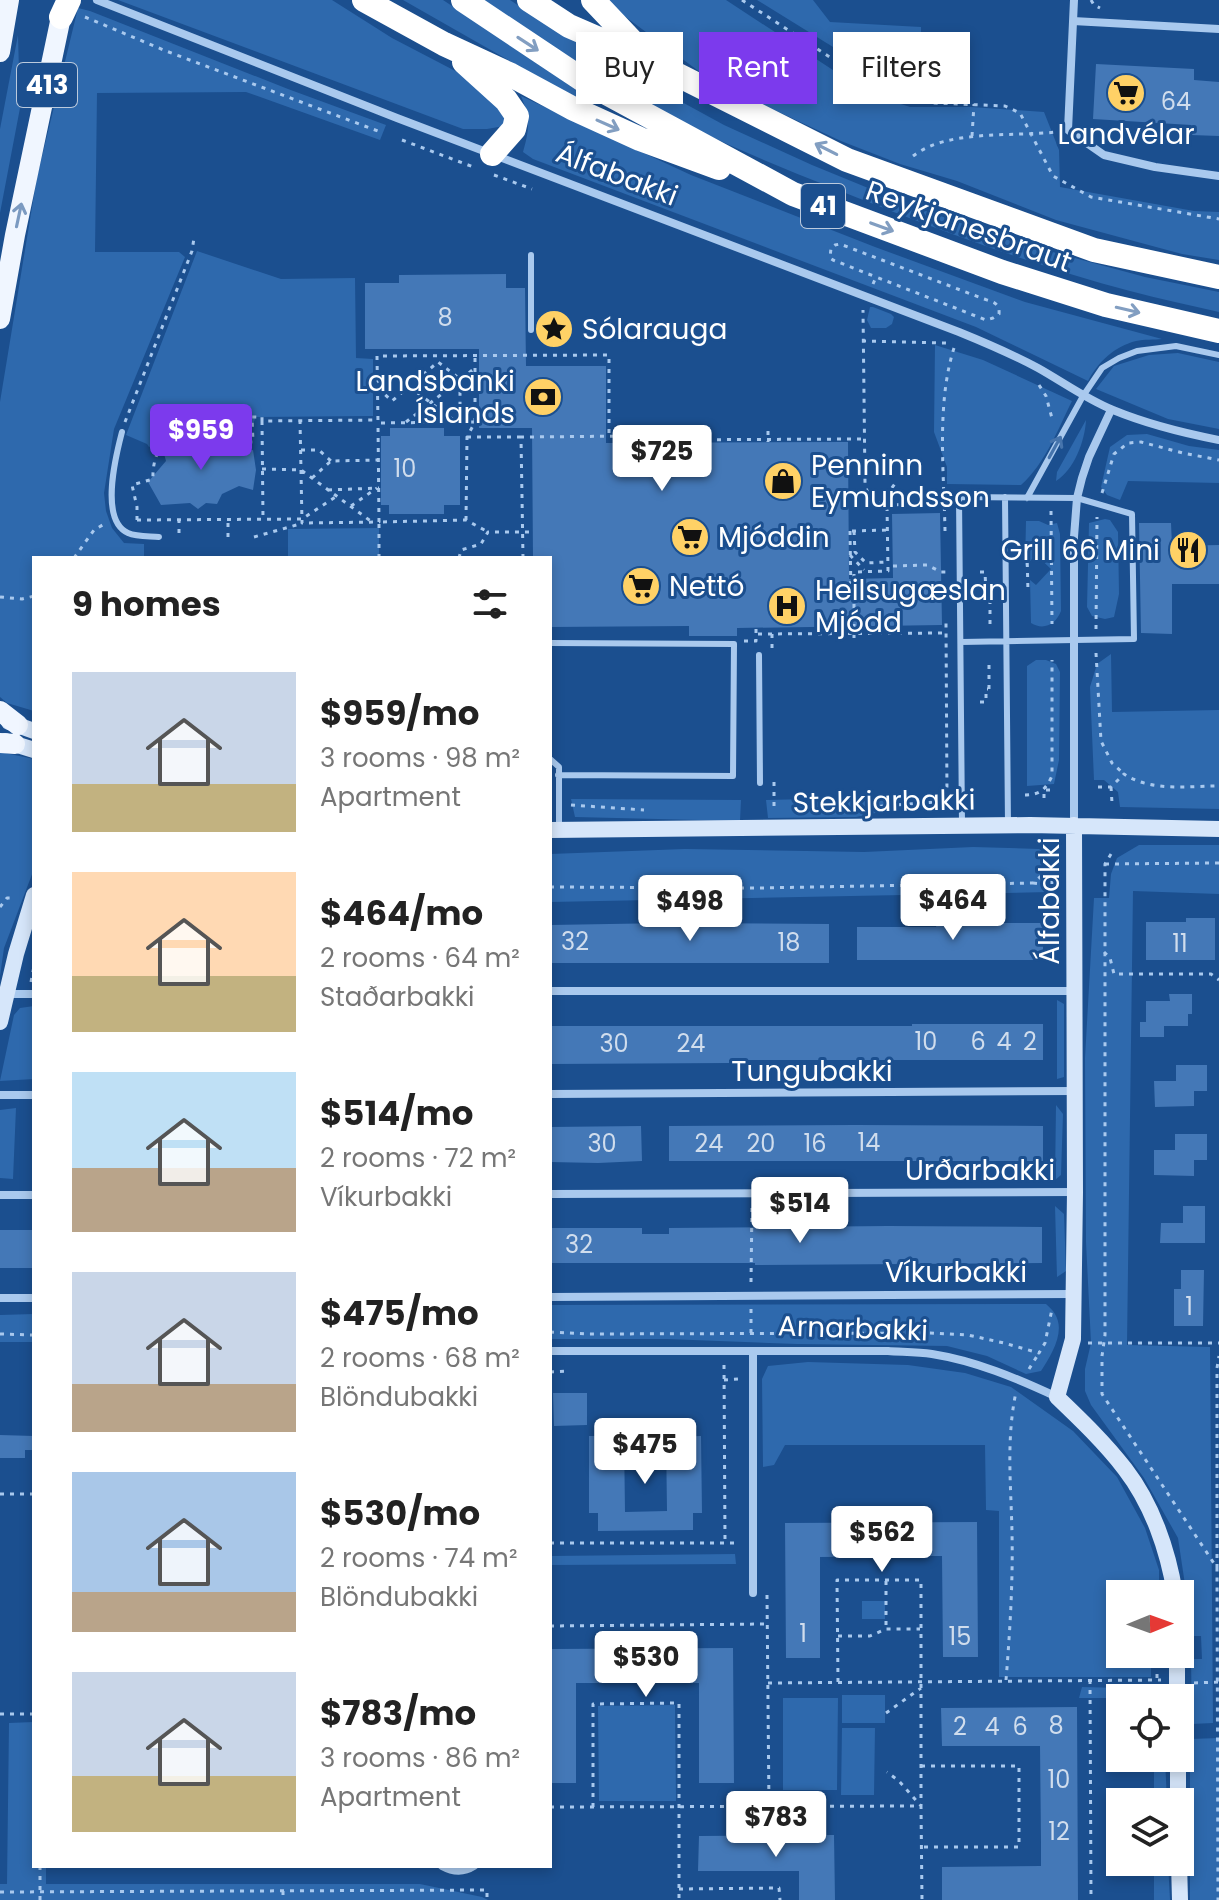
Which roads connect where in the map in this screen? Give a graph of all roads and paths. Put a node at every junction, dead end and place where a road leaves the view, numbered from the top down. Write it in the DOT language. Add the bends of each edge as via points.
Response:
graph roads {
  1 [pos="9,0"];
  2 [pos="97,0"];
  3 [pos="364,0"];
  4 [pos="463,0"];
  5 [pos="529,0"];
  6 [pos="593,0"];
  7 [pos="742,0"];
  8 [pos="1074,0"];
  9 [pos="72,11"];
  10 [pos="1073,21"];
  11 [pos="1219,29"];
  12 [pos="583,32"];
  13 [pos="623,32"];
  14 [pos="444,44"];
  15 [pos="0,52"];
  16 [pos="683,78"];
  17 [pos="974,104"];
  18 [pos="1068,130"];
  19 [pos="383,133"];
  20 [pos="1031,135"];
  21 [pos="972,137"];
  22 [pos="402,140"];
  23 [pos="492,154"];
  24 [pos="913,156"];
  25 [pos="1219,176"];
  26 [pos="532,189"];
  27 [pos="793,194"];
  28 [pos="1219,219"];
  29 [pos="194,238"];
  30 [pos="531,255"];
  31 [pos="876,277"];
  32 [pos="1219,277"];
  33 [pos="872,288"];
  34 [pos="863,310"];
  35 [pos="967,313"];
  36 [pos="0,319"];
  37 [pos="963,323"];
  38 [pos="531,330"];
  39 [pos="1219,331"];
  40 [pos="862,341"];
  41 [pos="1219,355"];
  42 [pos="438,356"];
  43 [pos="475,356"];
  44 [pos="438,362"];
  45 [pos="475,368"];
  46 [pos="460,379"];
  47 [pos="1031,379"];
  48 [pos="377,382"];
  49 [pos="409,387"];
  50 [pos="378,388"];
  51 [pos="1083,396"];
  52 [pos="430,403"];
  53 [pos="1111,410"];
  54 [pos="300,420"];
  55 [pos="262,421"];
  56 [pos="378,421"];
  57 [pos="406,422"];
  58 [pos="459,422"];
  59 [pos="475,422"];
  60 [pos="646,429"];
  61 [pos="1058,429"];
  62 [pos="768,431"];
  63 [pos="122,432"];
  64 [pos="609,436"];
  65 [pos="467,437"];
  66 [pos="521,437"];
  67 [pos="864,439"];
  68 [pos="637,440"];
  69 [pos="1219,440"];
  70 [pos="768,441"];
  71 [pos="301,450"];
  72 [pos="378,460"];
  73 [pos="1219,460"];
  74 [pos="331,461"];
  75 [pos="262,469"];
  76 [pos="301,470"];
  77 [pos="312,478"];
  78 [pos="897,481"];
  79 [pos="378,488"];
  80 [pos="328,490"];
  81 [pos="337,496"];
  82 [pos="1005,497"];
  83 [pos="1027,498"];
  84 [pos="1077,498"];
  85 [pos="945,503"];
  86 [pos="880,504"];
  87 [pos="1099,504"];
  88 [pos="887,505"];
  89 [pos="351,506"];
  90 [pos="1051,515"];
  91 [pos="179,519"];
  92 [pos="228,519"];
  93 [pos="263,519"];
  94 [pos="115,520"];
  95 [pos="137,520"];
  96 [pos="466,520"];
  97 [pos="302,521"];
  98 [pos="372,522"];
  99 [pos="379,522"];
  100 [pos="887,530"];
  101 [pos="851,531"];
  102 [pos="945,531"];
  103 [pos="488,532"];
  104 [pos="523,532"];
  105 [pos="532,532"];
  106 [pos="159,537"];
  107 [pos="179,537"];
  108 [pos="228,537"];
  109 [pos="254,537"];
  110 [pos="1027,553"];
  111 [pos="850,555"];
  112 [pos="75,556"];
  113 [pos="379,556"];
  114 [pos="460,556"];
  115 [pos="523,556"];
  116 [pos="887,562"];
  117 [pos="893,566"];
  118 [pos="865,572"];
  119 [pos="946,572"];
  120 [pos="980,572"];
  121 [pos="1028,592"];
  122 [pos="32,596"];
  123 [pos="0,597"];
  124 [pos="854,598"];
  125 [pos="946,618"];
  126 [pos="990,624"];
  127 [pos="1052,624"];
  128 [pos="756,628"];
  129 [pos="946,633"];
  130 [pos="756,634"];
  131 [pos="854,636"];
  132 [pos="1096,640"];
  133 [pos="756,641"];
  134 [pos="1075,641"];
  135 [pos="961,642"];
  136 [pos="1006,642"];
  137 [pos="552,643"];
  138 [pos="759,655"];
  139 [pos="1052,660"];
  140 [pos="989,661"];
  141 [pos="980,702"];
  142 [pos="0,711"];
  143 [pos="14,736"];
  144 [pos="552,761"];
  145 [pos="1124,774"];
  146 [pos="558,775"];
  147 [pos="760,783"];
  148 [pos="1219,786"];
  149 [pos="1098,787"];
  150 [pos="1111,787"];
  151 [pos="1044,790"];
  152 [pos="1052,790"];
  153 [pos="1025,795"];
  154 [pos="1044,798"];
  155 [pos="947,799"];
  156 [pos="1112,803"];
  157 [pos="1008,825"];
  158 [pos="1074,825"];
  159 [pos="962,826"];
  160 [pos="1219,829"];
  161 [pos="555,831"];
  162 [pos="1111,854"];
  163 [pos="1045,859"];
  164 [pos="1219,863"];
  165 [pos="1105,864"];
  166 [pos="1052,867"];
  167 [pos="1033,883"];
  168 [pos="552,887"];
  169 [pos="32,902"];
  170 [pos="1104,952"];
  171 [pos="1104,974"];
  172 [pos="1114,974"];
  173 [pos="32,977"];
  174 [pos="1219,980"];
  175 [pos="31,982"];
  176 [pos="552,991"];
  177 [pos="1075,991"];
  178 [pos="7,994"];
  179 [pos="32,994"];
  180 [pos="0,1022"];
  181 [pos="1075,1091"];
  182 [pos="552,1094"];
  183 [pos="0,1095"];
  184 [pos="32,1095"];
  185 [pos="1075,1192"];
  186 [pos="752,1193"];
  187 [pos="552,1194"];
  188 [pos="0,1195"];
  189 [pos="32,1195"];
  190 [pos="1074,1294"];
  191 [pos="751,1296"];
  192 [pos="552,1297"];
  193 [pos="0,1298"];
  194 [pos="32,1298"];
  195 [pos="1052,1309"];
  196 [pos="552,1332"];
  197 [pos="0,1334"];
  198 [pos="751,1334"];
  199 [pos="32,1335"];
  200 [pos="1045,1343"];
  201 [pos="1057,1343"];
  202 [pos="1088,1343"];
  203 [pos="1219,1343"];
  204 [pos="1103,1344"];
  205 [pos="552,1351"];
  206 [pos="753,1351"];
  207 [pos="1039,1353"];
  208 [pos="1219,1356"];
  209 [pos="724,1357"];
  210 [pos="1029,1369"];
  211 [pos="569,1371"];
  212 [pos="552,1372"];
  213 [pos="746,1379"];
  214 [pos="724,1380"];
  215 [pos="1016,1392"];
  216 [pos="1057,1397"];
  217 [pos="0,1494"];
  218 [pos="32,1494"];
  219 [pos="552,1543"];
  220 [pos="1217,1568"];
  221 [pos="886,1580"];
  222 [pos="1172,1580"];
  223 [pos="753,1593"];
  224 [pos="767,1624"];
  225 [pos="552,1626"];
  226 [pos="886,1629"];
  227 [pos="920,1629"];
  228 [pos="837,1636"];
  229 [pos="1157,1668"];
  230 [pos="1090,1680"];
  231 [pos="1157,1680"];
  232 [pos="1006,1681"];
  233 [pos="838,1682"];
  234 [pos="921,1682"];
  235 [pos="1218,1682"];
  236 [pos="1186,1683"];
  237 [pos="1164,1684"];
  238 [pos="921,1688"];
  239 [pos="886,1713"];
  240 [pos="0,1714"];
  241 [pos="32,1714"];
  242 [pos="1218,1726"];
  243 [pos="921,1766"];
  244 [pos="887,1772"];
  245 [pos="921,1806"];
  246 [pos="552,1807"];
  247 [pos="593,1807"];
  248 [pos="680,1807"];
  249 [pos="769,1807"];
  250 [pos="921,1847"];
  251 [pos="40,1868"];
  252 [pos="446,1868"];
  253 [pos="470,1868"];
  254 [pos="1179,1876"];
  255 [pos="679,1889"];
  256 [pos="283,1891"];
  257 [pos="0,1892"];
  258 [pos="40,1892"];
  259 [pos="40,1900"];
  260 [pos="283,1900"];
  261 [pos="487,1900"];
  262 [pos="679,1900"];
  263 [pos="780,1900"];
  264 [pos="922,1900"];
  265 [pos="1091,1900"];
  266 [pos="1180,1900"];
  267 [pos="1218,1900"];
  1 -- 15 [label="main road, 413"];
  2 -- 23 [label="street, Álfabakki"];
  3 -- 14 [label="highway"];
  4 -- 27 [label="highway, Reykjanesbraut / 41, one-way" via="586,82"];
  5 -- 12 [label="highway, Reykjanesbraut / 41"];
  6 -- 13 [label="highway"];
  7 -- 17 [label="path" via="879,89 933,103"];
  8 -- 10 [label="street"];
  9 -- 19 [label="path"];
  36 -- 9 [label="main road, 413, one-way" via="15,235"];
  10 -- 11 [label="street"];
  10 -- 18 [label="street"];
  14 -- 23 [label="highway" via="517,116 514,129"];
  14 -- 27 [label="highway, one-way" via="640,139"];
  32 -- 16 [label="highway, Reykjanesbraut / 41, one-way" via="1094,250 847,160"];
  17 -- 20 [label="path" via="1020,113"];
  17 -- 21 [label="path"];
  18 -- 20 [label="path"];
  18 -- 25 [label="street" via="1104,155"];
  20 -- 21 [label="path"];
  20 -- 28 [label="path" via="1053,176 1091,197"];
  21 -- 24 [label="path" via="938,142"];
  22 -- 26 [label="path"];
  23 -- 51 [label="street, Álfabakki" via="973,338"];
  27 -- 39 [label="highway, Reykjanesbraut / 41, one-way" via="1002,272 1106,305"];
  29 -- 63 [label="path"];
  30 -- 38 [label="lane"];
  31 -- 33 [label="path"];
  31 -- 35 [label="path"];
  31 -- 35 [label="path" via="833,260 831,248 840,244 1000,308 986,320"];
  34 -- 40 [label="path"];
  35 -- 37 [label="path"];
  40 -- 67 [label="path"];
  40 -- 85 [label="path" via="955,344 943,392"];
  41 -- 51 [label="lane" via="1176,346 1137,351 1102,368"];
  42 -- 43 [label="path"];
  42 -- 44 [label="path"];
  42 -- 48 [label="path" via="377,356"];
  43 -- 45 [label="path"];
  43 -- 64 [label="path" via="609,355"];
  44 -- 46 [label="path"];
  44 -- 49 [label="path"];
  45 -- 46 [label="path"];
  45 -- 59 [label="path"];
  46 -- 52 [label="path"];
  46 -- 58 [label="path"];
  47 -- 61 [label="path" via="1042,387"];
  48 -- 49 [label="path" via="391,373"];
  48 -- 50 [label="path"];
  49 -- 50 [label="path" via="392,401"];
  49 -- 52 [label="path"];
  50 -- 56 [label="path"];
  51 -- 53 [label="street, Álfabakki"];
  83 -- 51 [label="lane, one-way"];
  52 -- 57 [label="path"];
  52 -- 58 [label="path"];
  53 -- 69 [label="street, Álfabakki"];
  53 -- 84 [label="street, Álfabakki"];
  54 -- 55 [label="path"];
  54 -- 56 [label="path"];
  54 -- 71 [label="path"];
  55 -- 75 [label="path"];
  55 -- 95 [label="path" via="252,417 253,442 233,442 218,430 199,426 172,434 154,459 153,479 132,485"];
  56 -- 57 [label="path"];
  56 -- 72 [label="path"];
  57 -- 58 [label="path"];
  58 -- 59 [label="path"];
  59 -- 65 [label="path"];
  60 -- 68 [label="path"];
  62 -- 70 [label="path"];
  63 -- 94 [label="lane" via="113,476"];
  64 -- 66 [label="path"];
  64 -- 68 [label="path"];
  65 -- 66 [label="path"];
  65 -- 96 [label="path"];
  66 -- 104 [label="path"];
  67 -- 70 [label="path"];
  67 -- 86 [label="path" via="866,490"];
  68 -- 70 [label="path"];
  71 -- 74 [label="path" via="319,450"];
  71 -- 76 [label="path"];
  72 -- 74 [label="path"];
  72 -- 79 [label="path"];
  73 -- 87 [label="path" via="1128,443 1114,454"];
  74 -- 77 [label="path"];
  75 -- 76 [label="path"];
  75 -- 93 [label="path"];
  76 -- 77 [label="path"];
  76 -- 97 [label="path"];
  77 -- 80 [label="path"];
  78 -- 86 [label="path"];
  79 -- 80 [label="path"];
  79 -- 89 [label="path"];
  79 -- 99 [label="path"];
  80 -- 81 [label="path"];
  81 -- 89 [label="path"];
  81 -- 97 [label="path"];
  82 -- 83 [label="lane"];
  82 -- 135 [label="lane" via="959,497"];
  82 -- 136 [label="lane"];
  83 -- 84 [label="lane"];
  84 -- 87 [label="lane"];
  84 -- 134 [label="street, Álfabakki"];
  85 -- 88 [label="path"];
  85 -- 102 [label="path"];
  86 -- 88 [label="path"];
  87 -- 132 [label="path"];
  87 -- 132 [label="lane" via="1132,514 1134,639"];
  88 -- 100 [label="path"];
  89 -- 98 [label="path"];
  90 -- 127 [label="path"];
  91 -- 92 [label="path"];
  91 -- 95 [label="path"];
  91 -- 107 [label="path"];
  92 -- 93 [label="path"];
  92 -- 108 [label="path"];
  93 -- 97 [label="path"];
  94 -- 95 [label="path"];
  94 -- 106 [label="lane" via="131,535"];
  94 -- 112 [label="path" via="94,530"];
  96 -- 99 [label="path"];
  96 -- 103 [label="path"];
  97 -- 98 [label="path"];
  97 -- 109 [label="path"];
  98 -- 99 [label="path"];
  99 -- 113 [label="path"];
  100 -- 101 [label="path"];
  100 -- 116 [label="path"];
  101 -- 111 [label="path"];
  101 -- 116 [label="path" via="855,552 866,563"];
  103 -- 104 [label="path"];
  103 -- 114 [label="path" via="481,544 461,550"];
  104 -- 105 [label="path"];
  104 -- 115 [label="path"];
  110 -- 121 [label="path"];
  111 -- 118 [label="path"];
  111 -- 124 [label="path"];
  116 -- 118 [label="path" via="888,571"];
  117 -- 119 [label="path" via="927,565"];
  118 -- 124 [label="path" via="854,572"];
  120 -- 126 [label="path" via="985,572 986,593 991,593"];
  122 -- 123 [label="path"];
  124 -- 131 [label="path"];
  125 -- 129 [label="path"];
  128 -- 130 [label="path"];
  129 -- 131 [label="path"];
  129 -- 155 [label="path"];
  130 -- 131 [label="path"];
  130 -- 133 [label="path"];
  132 -- 134 [label="lane"];
  132 -- 145 [label="path" via="1101,741"];
  134 -- 136 [label="lane"];
  134 -- 158 [label="street, Álfabakki"];
  135 -- 136 [label="lane"];
  135 -- 159 [label="lane"];
  136 -- 157 [label="lane"];
  137 -- 146 [label="lane" via="734,644 733,776"];
  138 -- 147 [label="lane"];
  139 -- 151 [label="path" via="1052,776"];
  140 -- 141 [label="path" via="990,689 986,702"];
  142 -- 143 [label="main road"];
  144 -- 146 [label="lane" via="559,767"];
  145 -- 148 [label="path" via="1155,786"];
  145 -- 150 [label="path"];
  146 -- 161 [label="lane"];
  149 -- 150 [label="path"];
  150 -- 156 [label="path"];
  151 -- 152 [label="path"];
  151 -- 153 [label="path"];
  151 -- 154 [label="path"];
  157 -- 158 [label="street, Stekkjarbakki"];
  157 -- 159 [label="street, Stekkjarbakki"];
  158 -- 160 [label="street, Stekkjarbakki"];
  158 -- 177 [label="street, Álfabakki"];
  159 -- 161 [label="street, Stekkjarbakki"];
  162 -- 165 [label="path"];
  163 -- 166 [label="path"];
  164 -- 165 [label="path"];
  165 -- 170 [label="path"];
  166 -- 167 [label="path"];
  166 -- 167 [label="path" via="1052,885"];
  167 -- 168 [label="path"];
  169 -- 178 [label="street"];
  170 -- 171 [label="path"];
  170 -- 172 [label="path"];
  171 -- 172 [label="path"];
  171 -- 204 [label="path"];
  172 -- 174 [label="path" via="1211,974"];
  173 -- 175 [label="path"];
  176 -- 177 [label="street"];
  177 -- 181 [label="street, Álfabakki"];
  178 -- 179 [label="street"];
  178 -- 180 [label="street"];
  181 -- 182 [label="street, Tungubakki"];
  181 -- 185 [label="street, Álfabakki"];
  183 -- 184 [label="street"];
  185 -- 186 [label="street, Urðarbakki"];
  185 -- 190 [label="street, Álfabakki"];
  186 -- 187 [label="street, Urðarbakki"];
  186 -- 191 [label="path"];
  188 -- 189 [label="street"];
  190 -- 191 [label="street, Víkurbakki"];
  190 -- 216 [label="street, Álfabakki" via="1072,1343"];
  191 -- 192 [label="street, Víkurbakki"];
  191 -- 198 [label="path"];
  193 -- 194 [label="street"];
  195 -- 200 [label="path"];
  196 -- 198 [label="path"];
  197 -- 199 [label="path"];
  198 -- 207 [label="path" via="968,1335"];
  200 -- 201 [label="path"];
  200 -- 207 [label="path"];
  202 -- 204 [label="path"];
  203 -- 204 [label="path"];
  204 -- 220 [label="path" via="1102,1394"];
  205 -- 206 [label="street, Arnarbakki"];
  206 -- 216 [label="street, Arnarbakki" via="931,1354 999,1372"];
  206 -- 223 [label="street"];
  207 -- 210 [label="path"];
  208 -- 220 [label="path"];
  209 -- 214 [label="path"];
  211 -- 212 [label="path"];
  213 -- 214 [label="path"];
  214 -- 219 [label="path" via="725,1543"];
  215 -- 232 [label="path" via="1010,1435 1011,1624"];
  216 -- 222 [label="street, Arnarbakki" via="1125,1469 1141,1494"];
  217 -- 218 [label="path"];
  220 -- 235 [label="path"];
  221 -- 226 [label="path"];
  221 -- 227 [label="path" via="921,1580"];
  221 -- 228 [label="path" via="837,1580"];
  224 -- 225 [label="path"];
  226 -- 227 [label="path"];
  226 -- 228 [label="path" via="870,1636"];
  227 -- 234 [label="path"];
  228 -- 233 [label="path"];
  229 -- 231 [label="path"];
  230 -- 231 [label="path"];
  230 -- 232 [label="path"];
  230 -- 265 [label="path"];
  231 -- 237 [label="path"];
  232 -- 234 [label="path"];
  233 -- 234 [label="path"];
  233 -- 249 [label="path" via="768,1683"];
  234 -- 238 [label="path"];
  235 -- 236 [label="path"];
  235 -- 242 [label="path"];
  238 -- 239 [label="path"];
  238 -- 243 [label="path"];
  240 -- 241 [label="path"];
  242 -- 267 [label="path"];
  243 -- 245 [label="path"];
  243 -- 250 [label="path" via="1019,1766 1019,1847"];
  244 -- 245 [label="path"];
  245 -- 249 [label="path"];
  245 -- 250 [label="path"];
  246 -- 247 [label="path"];
  247 -- 248 [label="path"];
  247 -- 248 [label="path" via="593,1704 679,1703"];
  248 -- 249 [label="path"];
  248 -- 255 [label="path"];
  250 -- 264 [label="path"];
  251 -- 258 [label="path"];
  252 -- 253 [label="street"];
  254 -- 266 [label="street"];
  255 -- 262 [label="path"];
  255 -- 263 [label="path" via="779,1888"];
  256 -- 258 [label="path"];
  256 -- 260 [label="path"];
  256 -- 261 [label="path" via="487,1890"];
  257 -- 258 [label="path"];
  258 -- 259 [label="path"];
}
